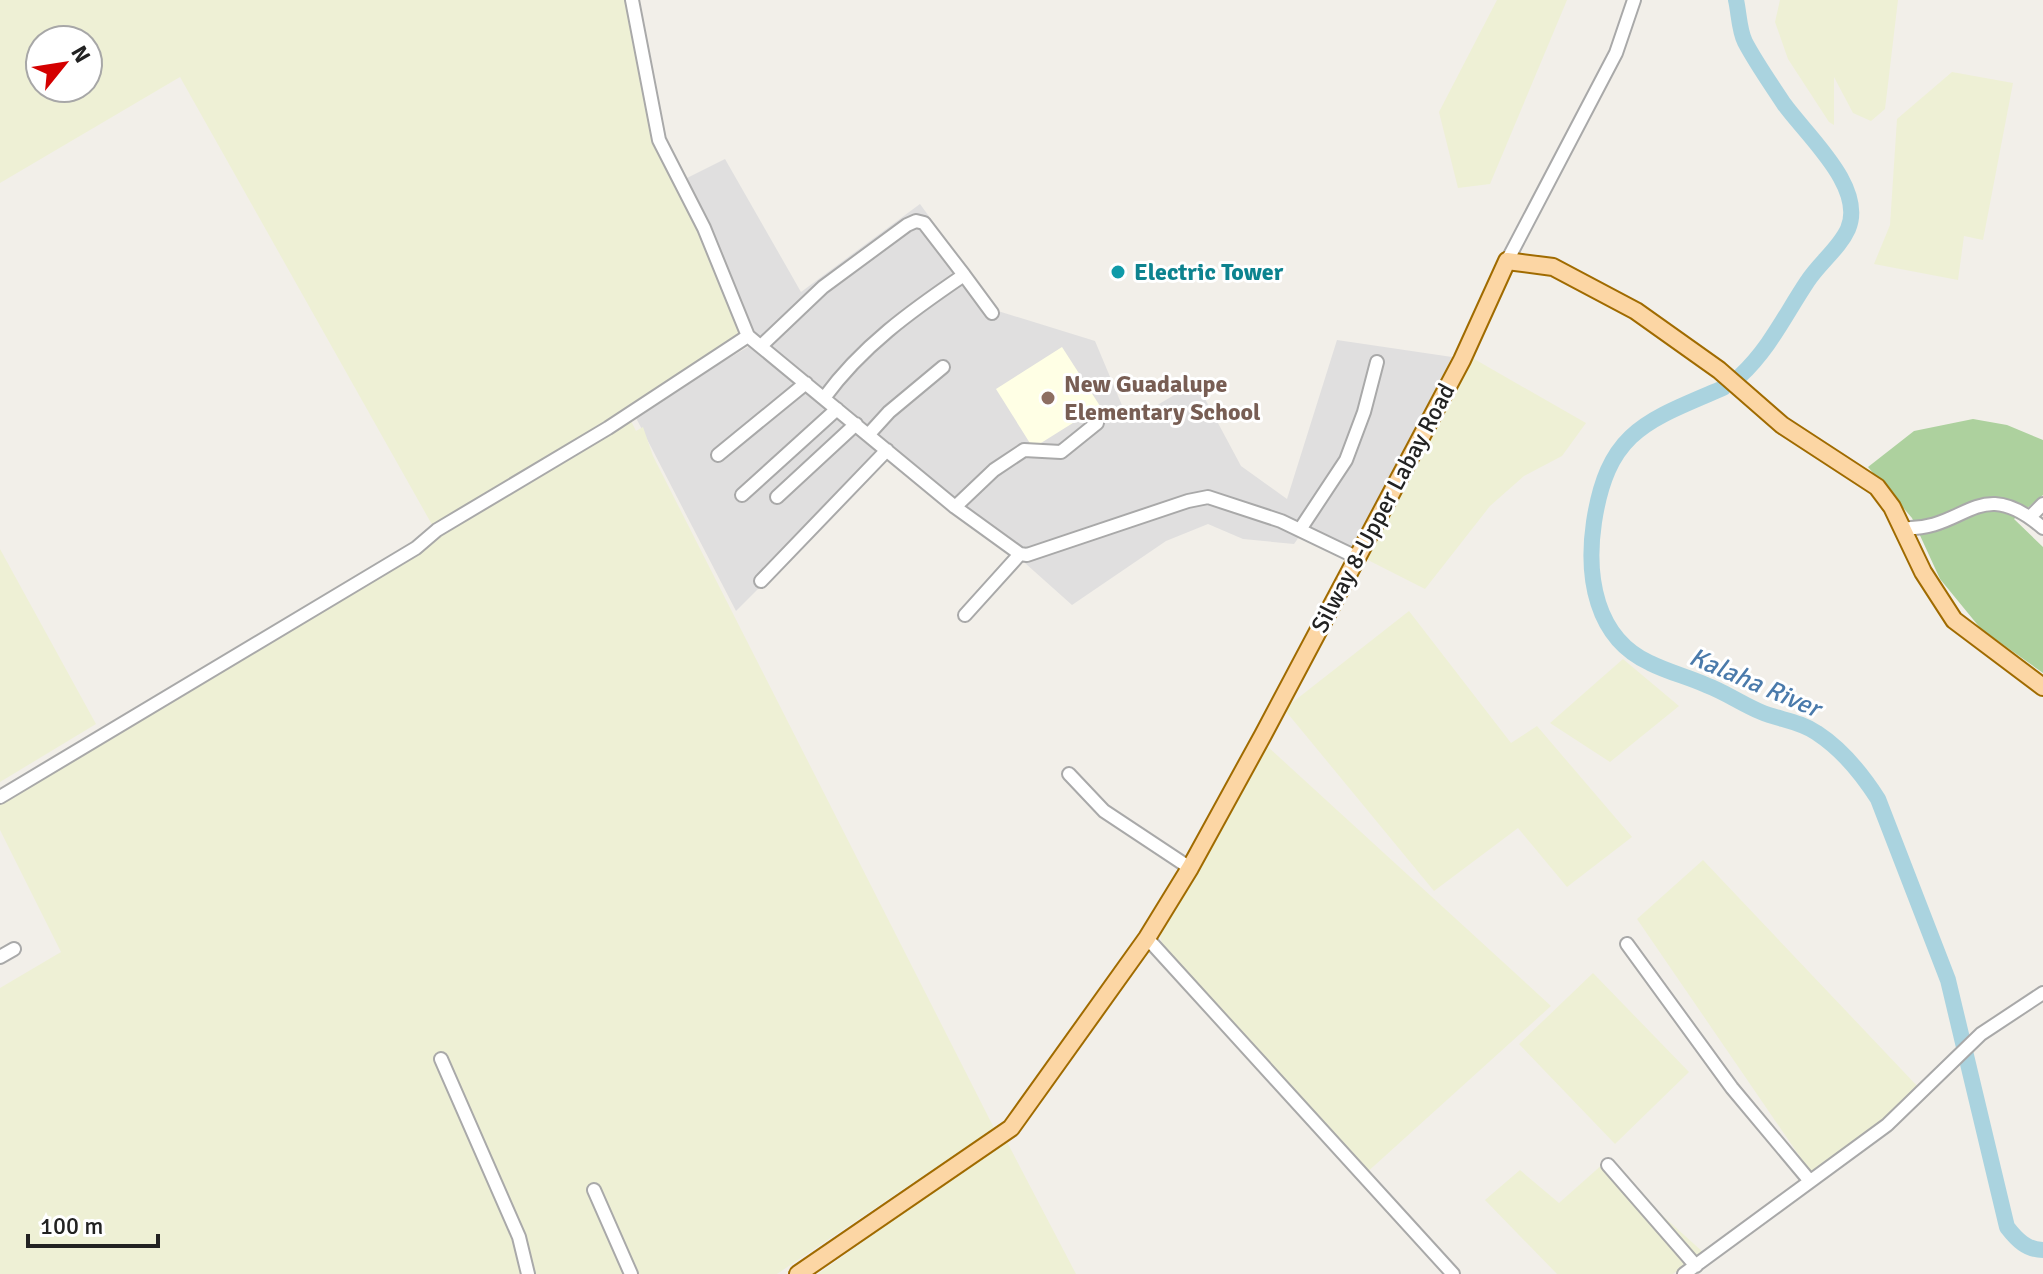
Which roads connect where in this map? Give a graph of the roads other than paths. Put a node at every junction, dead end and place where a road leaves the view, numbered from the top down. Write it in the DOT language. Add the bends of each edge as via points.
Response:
graph roads {
  1 [pos="632,0"];
  2 [pos="1634,0"];
  3 [pos="1507,261"];
  4 [pos="964,275"];
  5 [pos="992,313"];
  6 [pos="748,336"];
  7 [pos="761,346"];
  8 [pos="1377,362"];
  9 [pos="943,367"];
  10 [pos="806,383"];
  11 [pos="824,398"];
  12 [pos="837,409"];
  13 [pos="1097,423"];
  14 [pos="856,424"];
  15 [pos="869,434"];
  16 [pos="887,450"];
  17 [pos="718,455"];
  18 [pos="742,495"];
  19 [pos="777,497"];
  20 [pos="2043,504"];
  21 [pos="955,507"];
  22 [pos="2030,517"];
  23 [pos="1301,528"];
  24 [pos="1902,528"];
  25 [pos="2043,528"];
  26 [pos="1020,554"];
  27 [pos="1356,557"];
  28 [pos="761,581"];
  29 [pos="965,615"];
  30 [pos="2043,687"];
  31 [pos="1069,774"];
  32 [pos="0,797"];
  33 [pos="1190,868"];
  34 [pos="1147,938"];
  35 [pos="1627,944"];
  36 [pos="14,949"];
  37 [pos="0,957"];
  38 [pos="2043,993"];
  39 [pos="441,1059"];
  40 [pos="1608,1165"];
  41 [pos="1809,1180"];
  42 [pos="594,1190"];
  43 [pos="1696,1266"];
  44 [pos="528,1274"];
  45 [pos="631,1274"];
  46 [pos="798,1274"];
  47 [pos="1453,1274"];
  48 [pos="1684,1274"];
  1 -- 6 [label="street" via="659,140 704,228"];
  2 -- 3 [label="street" via="1616,53"];
  3 -- 24 [label="main road" via="1537,263 1570,274 1678,339 1782,425 1877,487"];
  3 -- 27 [label="main road, Silway 8-Upper Labay Road" via="1455,373"];
  4 -- 5 [label="street"];
  4 -- 7 [label="street" via="927,225 912,222 823,287"];
  4 -- 11 [label="street" via="876,340 847,366"];
  6 -- 7 [label="street"];
  6 -- 32 [label="street" via="416,548"];
  7 -- 10 [label="street"];
  8 -- 23 [label="street" via="1346,460"];
  9 -- 15 [label="street"];
  10 -- 11 [label="street"];
  10 -- 17 [label="street"];
  11 -- 12 [label="street"];
  12 -- 14 [label="street"];
  12 -- 18 [label="street"];
  13 -- 21 [label="street" via="1061,452 1021,452"];
  14 -- 15 [label="street"];
  14 -- 19 [label="street"];
  15 -- 16 [label="street"];
  16 -- 21 [label="street"];
  16 -- 28 [label="street"];
  20 -- 22 [label="street"];
  21 -- 26 [label="street"];
  22 -- 24 [label="street" via="2003,504 1984,504 1938,526"];
  22 -- 25 [label="street"];
  23 -- 26 [label="street" via="1208,497"];
  23 -- 27 [label="street"];
  24 -- 30 [label="main road" via="1954,620"];
  26 -- 29 [label="street"];
  27 -- 33 [label="main road, Silway 8-Upper Labay Road"];
  31 -- 33 [label="street" via="1104,811"];
  33 -- 34 [label="main road, Silway 8-Upper Labay Road"];
  34 -- 46 [label="main road, Silway 8-Upper Labay Road" via="1011,1128"];
  34 -- 47 [label="street"];
  35 -- 41 [label="street" via="1732,1088"];
  36 -- 37 [label="street"];
  38 -- 41 [label="street" via="1981,1034 1887,1125"];
  39 -- 44 [label="street" via="519,1237"];
  40 -- 43 [label="street"];
  41 -- 43 [label="street"];
  42 -- 45 [label="street"];
  43 -- 48 [label="street"];
}
